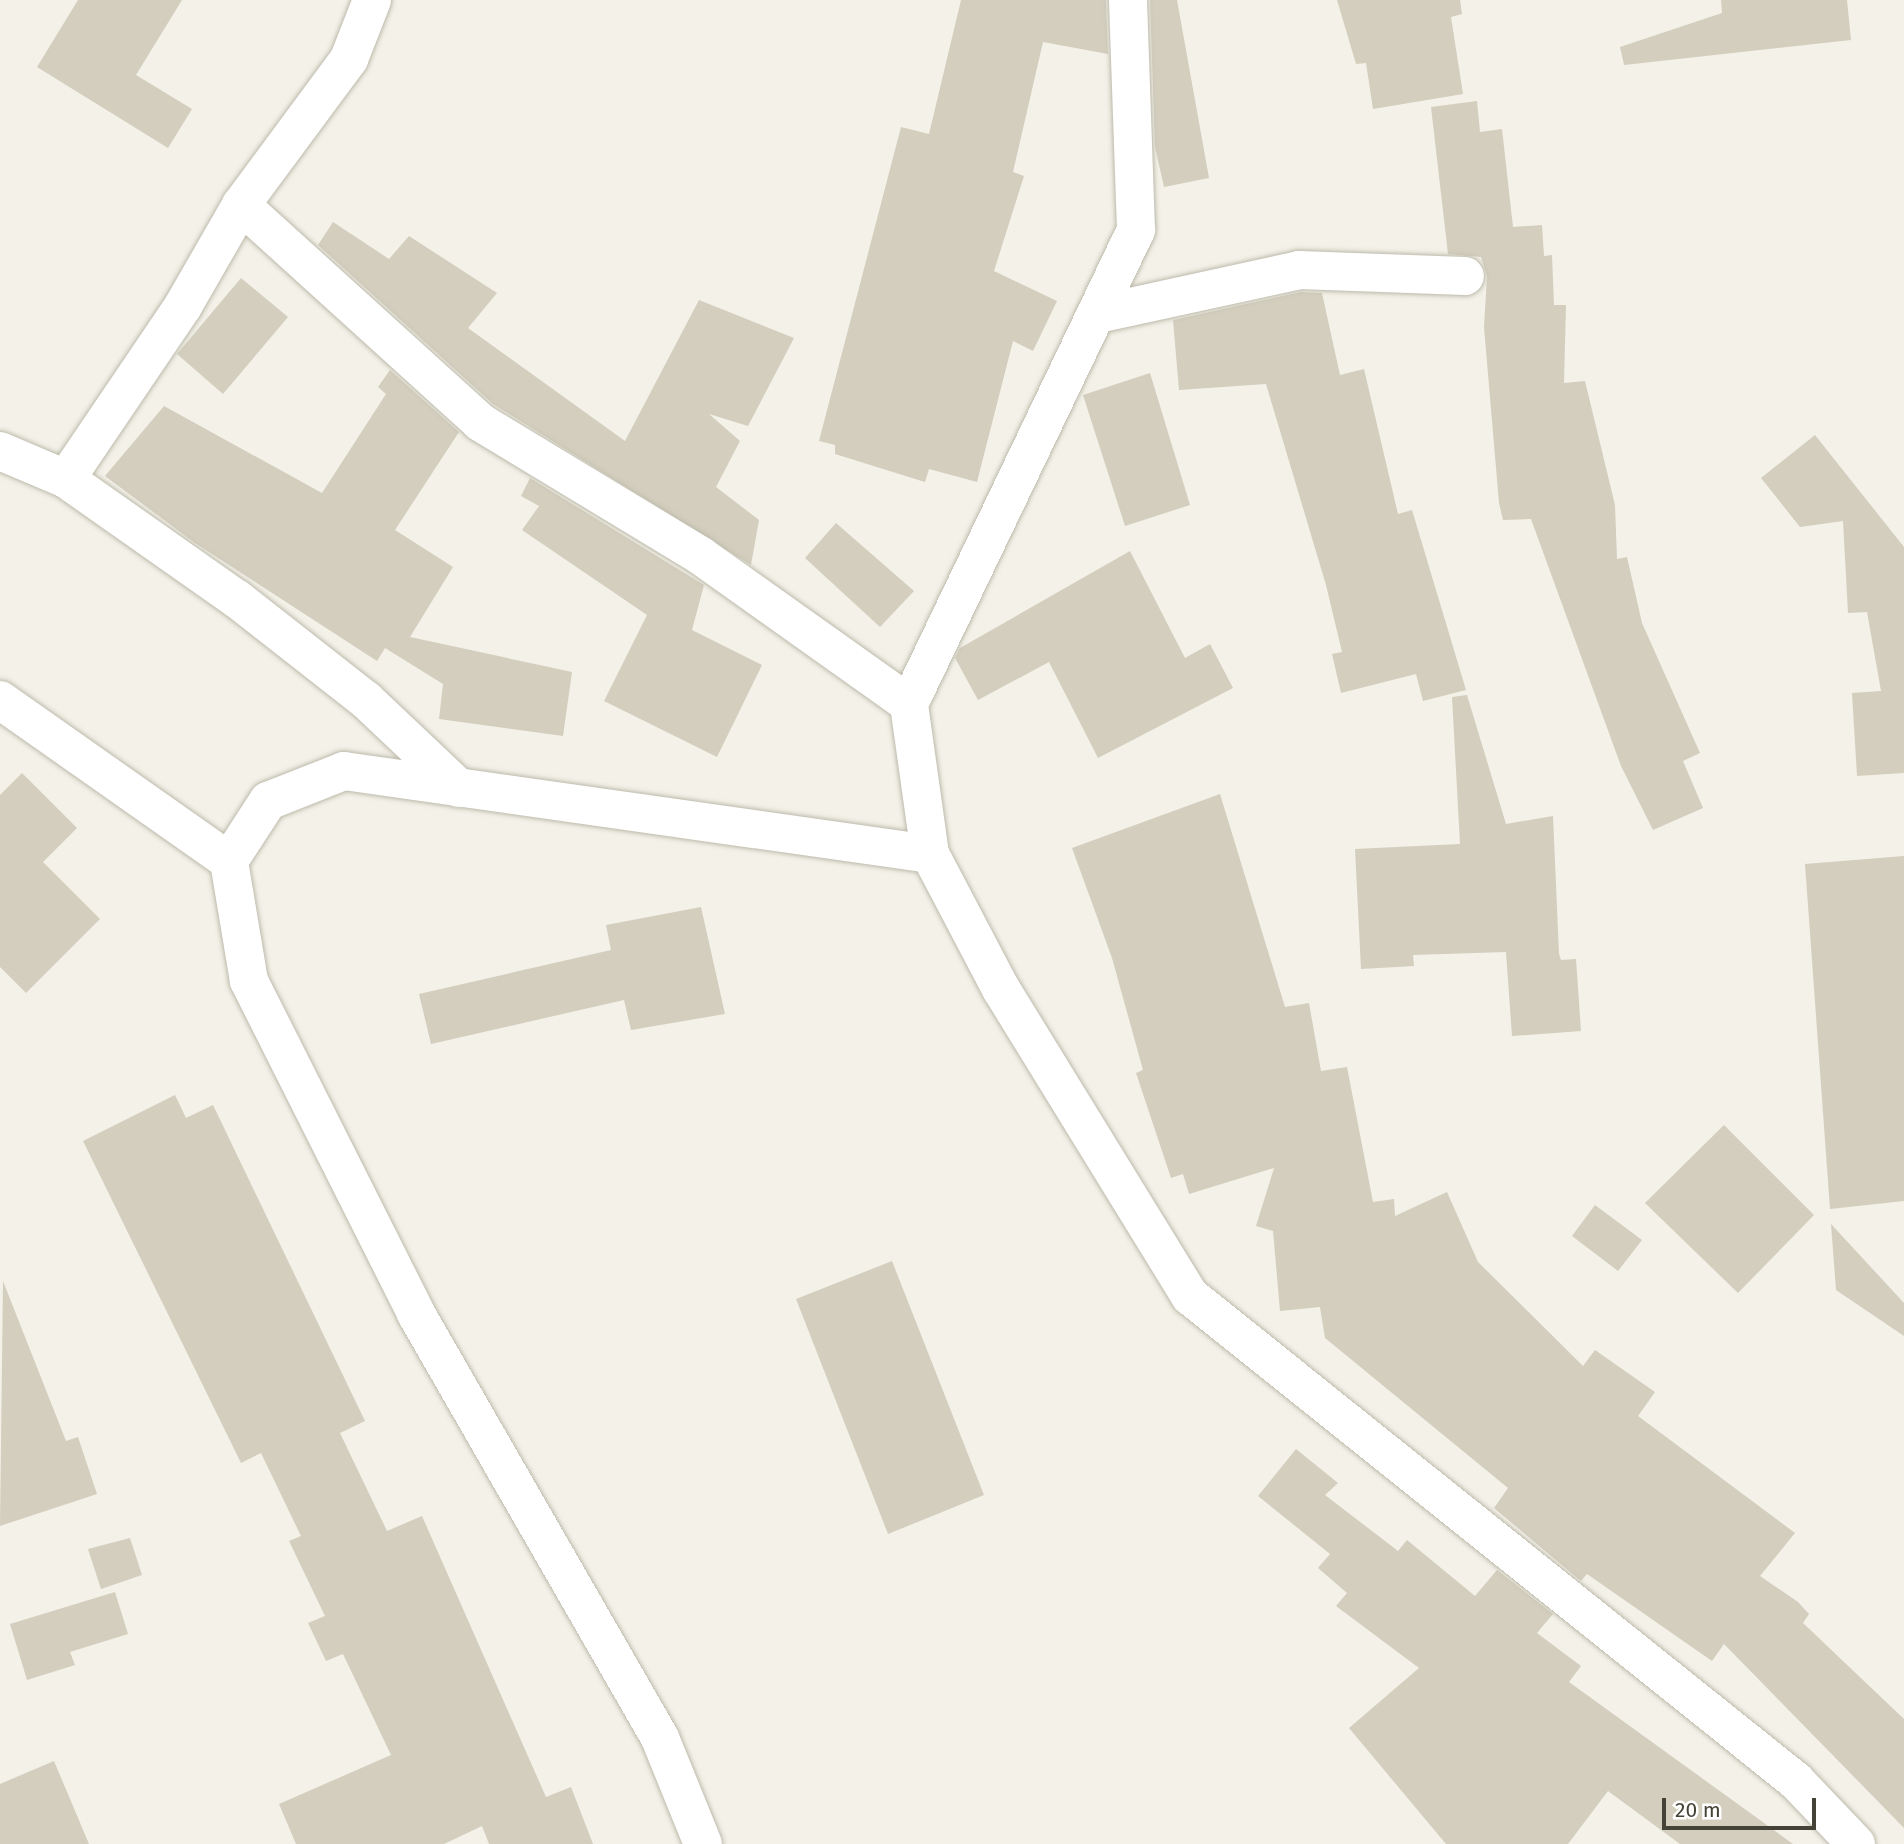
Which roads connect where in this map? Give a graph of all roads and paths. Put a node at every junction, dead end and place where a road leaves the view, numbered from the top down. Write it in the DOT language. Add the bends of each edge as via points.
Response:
graph roads {
  1 [pos="372,0"];
  2 [pos="1129,0"];
  3 [pos="241,205"];
  4 [pos="1465,276"];
  5 [pos="1098,314"];
  6 [pos="0,452"];
  7 [pos="66,480"];
  8 [pos="0,700"];
  9 [pos="909,704"];
  10 [pos="459,788"];
  11 [pos="930,854"];
  12 [pos="229,861"];
  13 [pos="703,1844"];
  14 [pos="1856,1844"];
  1 -- 3 [label="street" via="349,59"];
  2 -- 5 [label="street" via="1136,230"];
  3 -- 7 [label="street" via="183,306"];
  3 -- 9 [label="street" via="480,422 701,556"];
  4 -- 5 [label="street" via="1299,270"];
  5 -- 9 [label="street"];
  6 -- 7 [label="street"];
  7 -- 10 [label="street" via="323,667"];
  8 -- 12 [label="street"];
  9 -- 11 [label="street"];
  10 -- 11 [label="street"];
  10 -- 12 [label="street" via="344,771 268,802"];
  11 -- 14 [label="street" via="1002,989 1190,1296 1796,1781"];
  12 -- 13 [label="street" via="249,981 416,1313 660,1738"];
}
